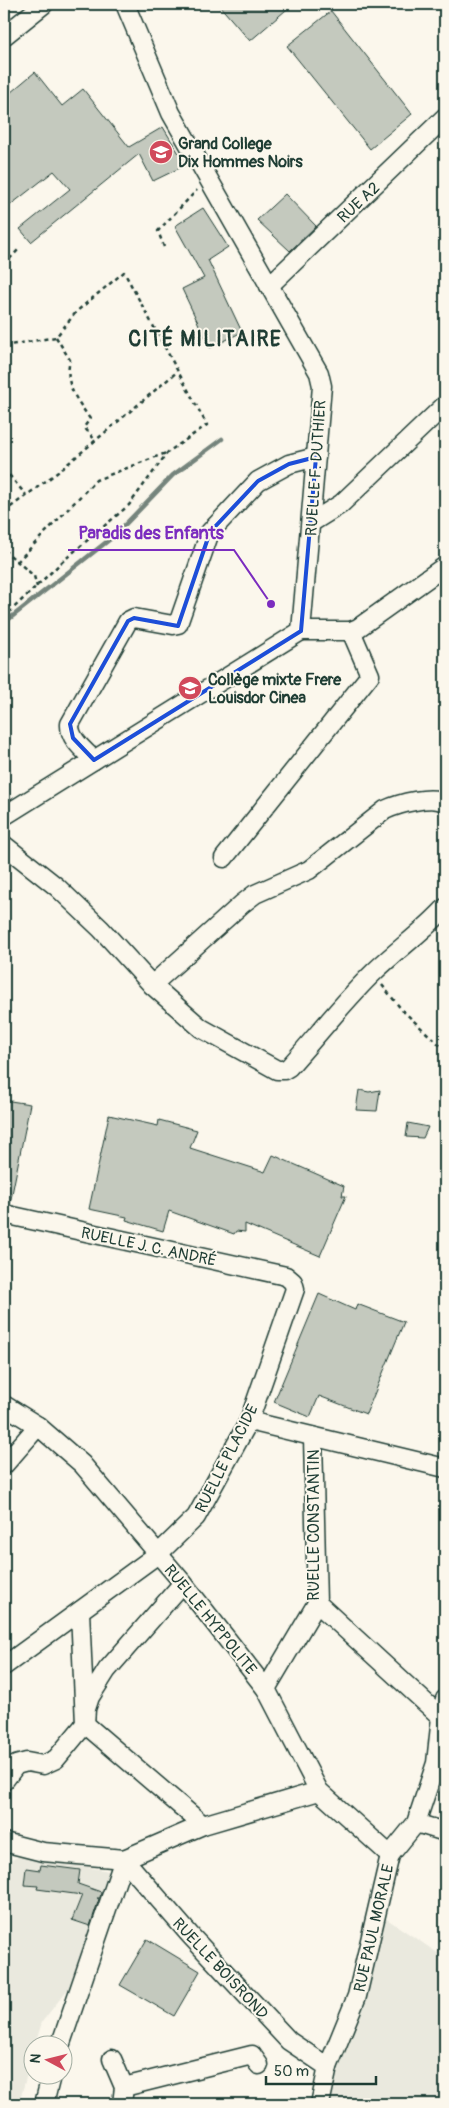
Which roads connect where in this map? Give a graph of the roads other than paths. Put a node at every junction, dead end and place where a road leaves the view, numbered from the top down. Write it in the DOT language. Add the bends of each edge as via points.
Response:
graph roads {
  1 [pos="44,4"];
  2 [pos="125,4"];
  3 [pos="4,36"];
  4 [pos="445,117"];
  5 [pos="269,286"];
  6 [pos="445,405"];
  7 [pos="316,457"];
  8 [pos="312,522"];
  9 [pos="445,566"];
  10 [pos="351,631"];
  11 [pos="301,632"];
  12 [pos="94,760"];
  13 [pos="445,803"];
  14 [pos="4,816"];
  15 [pos="5,848"];
  16 [pos="224,858"];
  17 [pos="445,908"];
  18 [pos="152,985"];
  19 [pos="4,1214"];
  20 [pos="293,1282"];
  21 [pos="4,1406"];
  22 [pos="249,1421"];
  23 [pos="38,1426"];
  24 [pos="313,1438"];
  25 [pos="4,1465"];
  26 [pos="445,1468"];
  27 [pos="158,1554"];
  28 [pos="183,1583"];
  29 [pos="317,1603"];
  30 [pos="80,1611"];
  31 [pos="4,1666"];
  32 [pos="266,1689"];
  33 [pos="445,1699"];
  34 [pos="441,1717"];
  35 [pos="85,1724"];
  36 [pos="4,1781"];
  37 [pos="319,1791"];
  38 [pos="416,1824"];
  39 [pos="203,1825"];
  40 [pos="445,1832"];
  41 [pos="4,1842"];
  42 [pos="390,1855"];
  43 [pos="124,1859"];
  44 [pos="63,2036"];
  45 [pos="112,2059"];
  46 [pos="259,2065"];
  47 [pos="328,2067"];
  48 [pos="48,2086"];
  49 [pos="123,2096"];
  50 [pos="44,2104"];
  51 [pos="320,2104"];
  1 -- 3 [label="street"];
  2 -- 5 [label="street, RUELLE F. DUTHIER" via="171,113"];
  4 -- 5 [label="street, RUE A2"];
  5 -- 7 [label="street, RUELLE F. DUTHIER" via="320,373 322,386"];
  6 -- 8 [label="street" via="341,504"];
  7 -- 8 [label="street, RUELLE F. DUTHIER"];
  7 -- 12 [label="street" via="289,464 258,481 210,532 178,624 134,618 128,621 70,724 73,738"];
  8 -- 11 [label="street, RUELLE F. DUTHIER"];
  9 -- 10 [label="street"];
  10 -- 11 [label="street"];
  10 -- 16 [label="street" via="370,676"];
  11 -- 12 [label="street"];
  12 -- 14 [label="street"];
  13 -- 18 [label="street" via="432,798 384,810 309,870 256,894 242,904"];
  15 -- 18 [label="street" via="57,887"];
  17 -- 18 [label="street" via="372,974 284,1070 277,1070 201,1028"];
  19 -- 20 [label="street, RUELLE J. C. ANDRÉ" via="286,1276"];
  20 -- 22 [label="street, RUELLE PLACIDE" via="295,1289"];
  21 -- 23 [label="street, RUELLE HYPPOLITE"];
  22 -- 24 [label="street"];
  22 -- 27 [label="street, RUELLE PLACIDE" via="196,1517"];
  23 -- 25 [label="street"];
  23 -- 27 [label="street, RUELLE HYPPOLITE" via="82,1464"];
  24 -- 26 [label="street"];
  24 -- 29 [label="street, RUELLE CONSTANTIN"];
  27 -- 28 [label="street, RUELLE HYPPOLITE"];
  27 -- 30 [label="street, RUELLE PLACIDE"];
  28 -- 32 [label="street, RUELLE HYPPOLITE"];
  28 -- 35 [label="street" via="106,1670 90,1697"];
  29 -- 32 [label="street, RUELLE CONSTANTIN"];
  29 -- 34 [label="street"];
  30 -- 31 [label="street, RUELLE PLACIDE"];
  30 -- 35 [label="street"];
  32 -- 37 [label="street, RUELLE HYPPOLITE"];
  33 -- 34 [label="street, RUE PAUL MORALE"];
  34 -- 38 [label="street, RUE PAUL MORALE" via="436,1763"];
  35 -- 36 [label="street" via="56,1759 43,1765 27,1762 16,1765"];
  35 -- 39 [label="street"];
  37 -- 39 [label="street"];
  37 -- 42 [label="street, RUELLE HYPPOLITE"];
  38 -- 40 [label="street"];
  38 -- 42 [label="street, RUE PAUL MORALE"];
  39 -- 43 [label="street"];
  41 -- 43 [label="street" via="43,1852"];
  42 -- 47 [label="street, RUE PAUL MORALE" via="357,1996"];
  43 -- 44 [label="street"];
  43 -- 47 [label="street, RUELLE BOISROND" via="288,2041"];
  45 -- 49 [label="street"];
  46 -- 49 [label="street" via="252,2055"];
  47 -- 51 [label="street, RUE PAUL MORALE"];
  48 -- 50 [label="street"];
}
